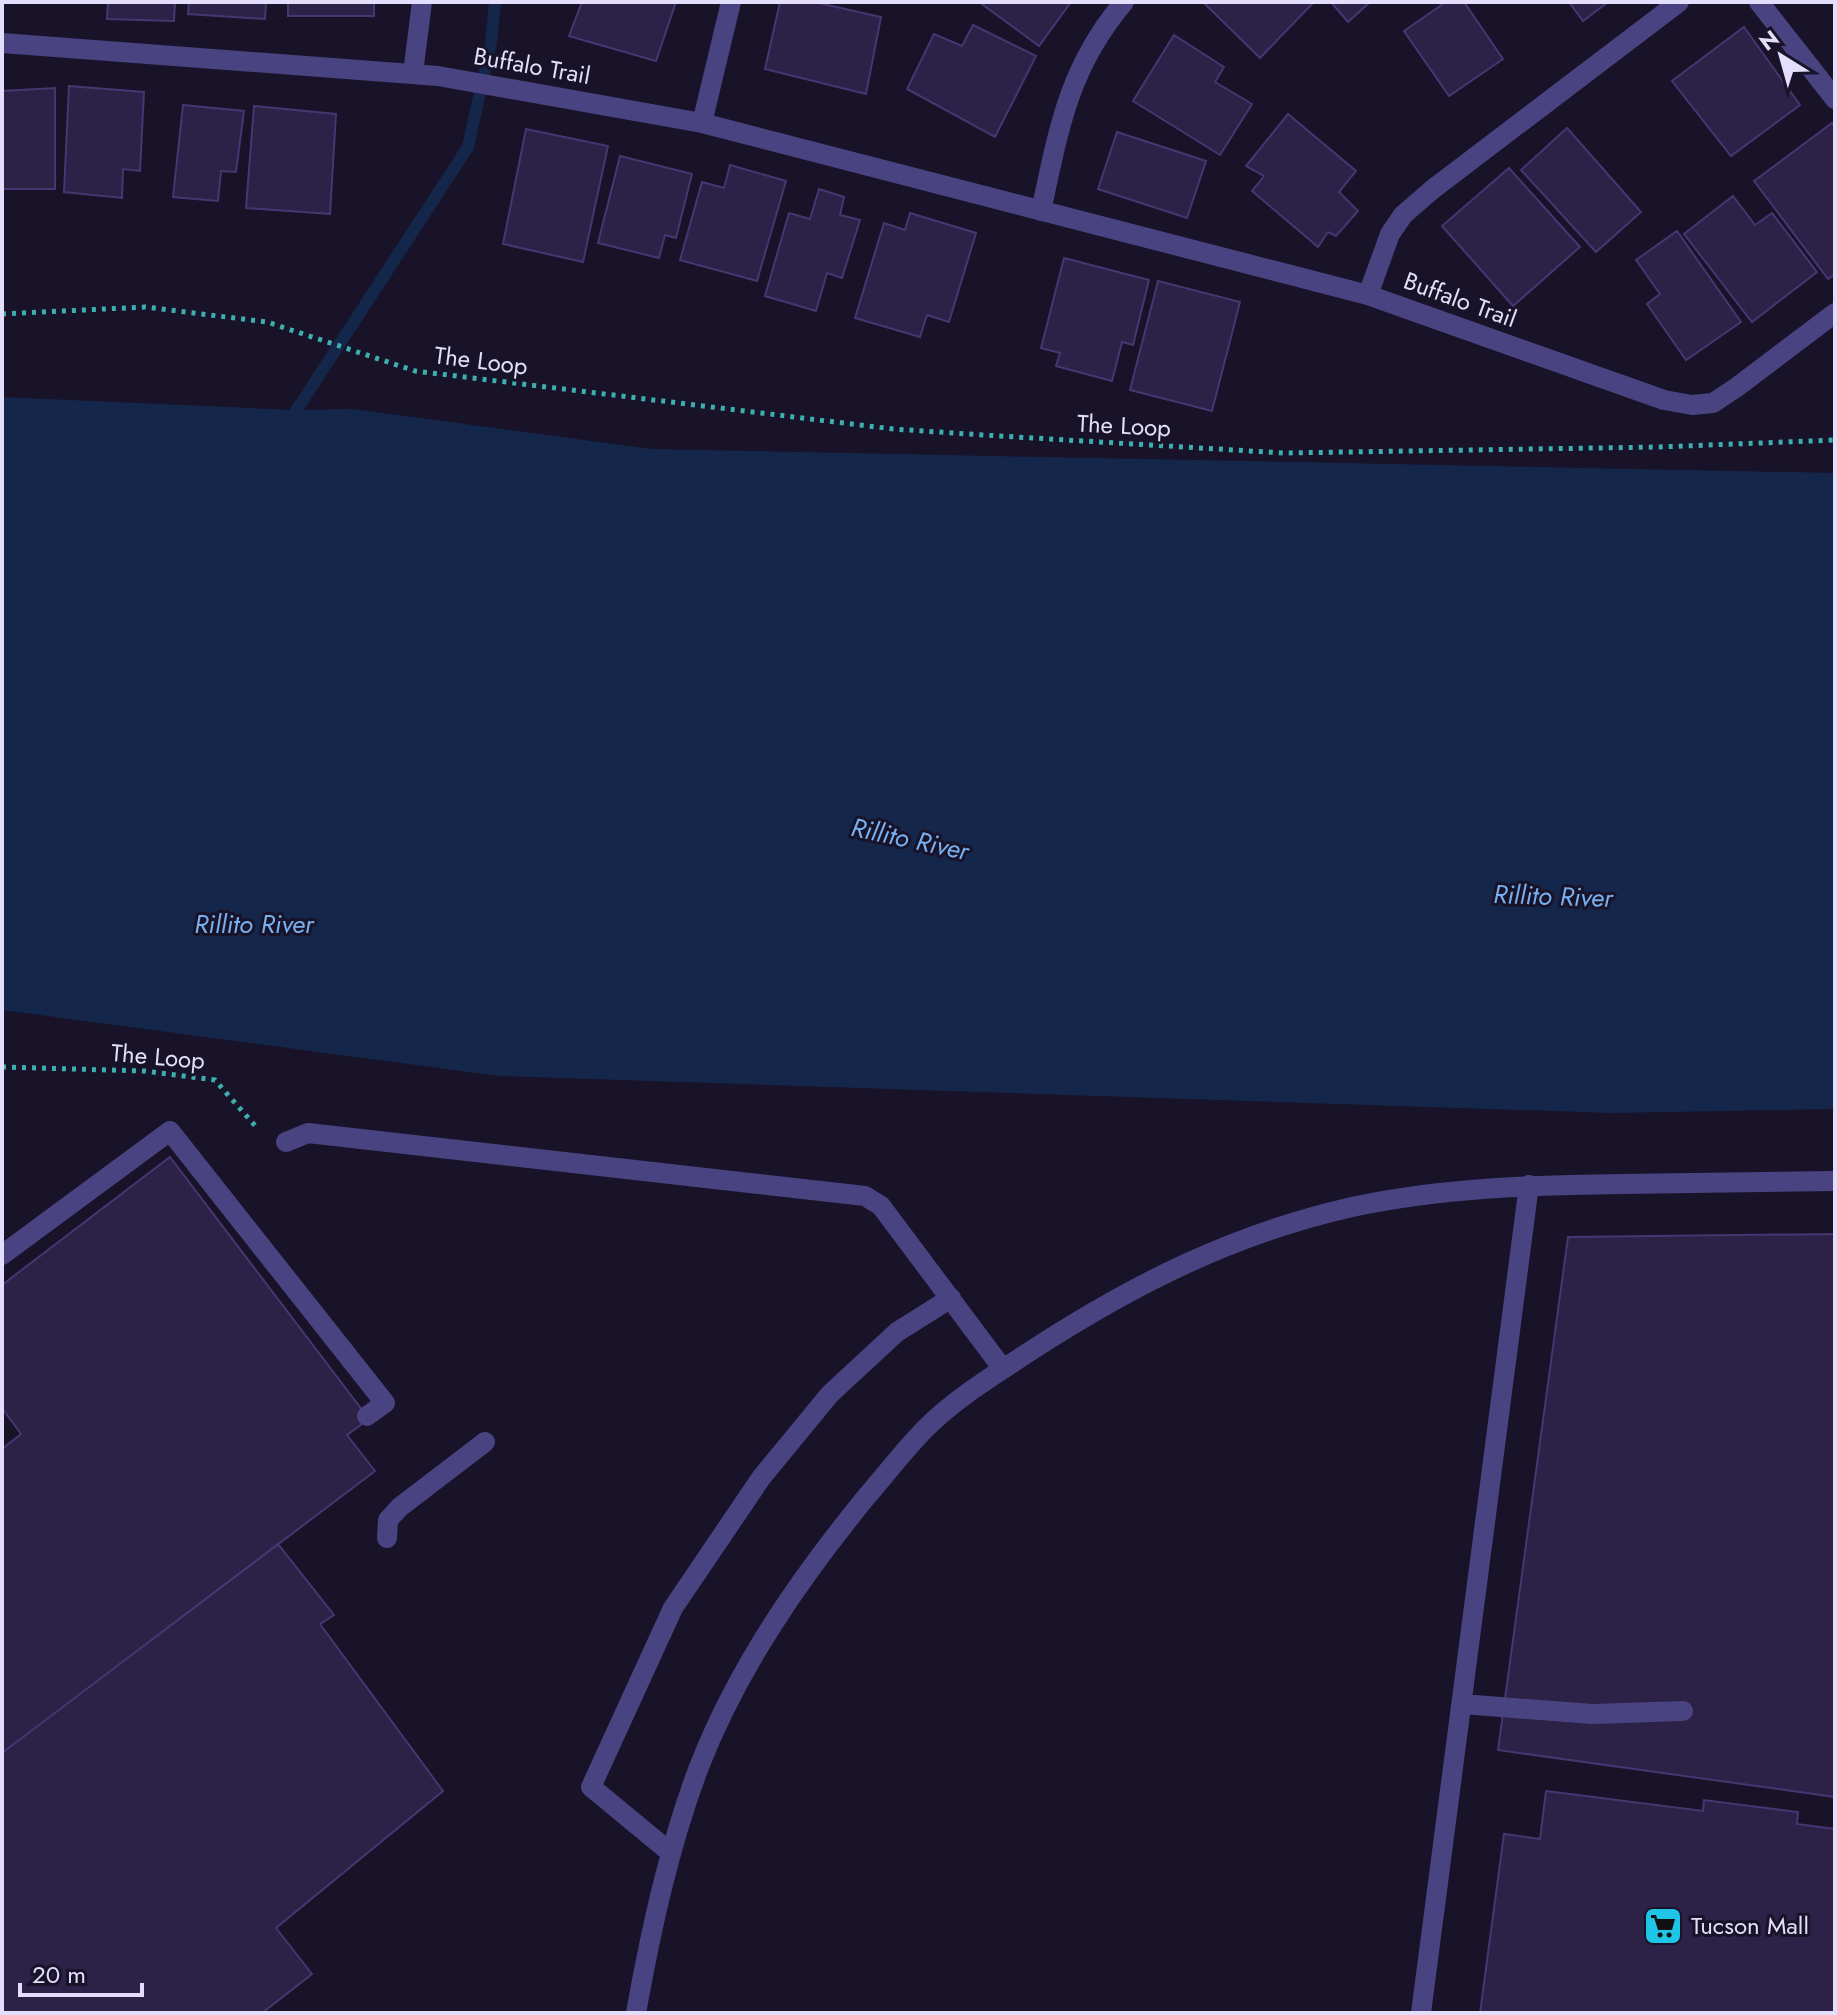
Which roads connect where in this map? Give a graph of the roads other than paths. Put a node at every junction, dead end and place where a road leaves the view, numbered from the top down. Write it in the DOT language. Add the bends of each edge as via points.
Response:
graph roads {
  1 [pos="422,2"];
  2 [pos="731,2"];
  3 [pos="1124,2"];
  4 [pos="1679,2"];
  5 [pos="1759,2"];
  6 [pos="2,43"];
  7 [pos="413,73"];
  8 [pos="1835,99"];
  9 [pos="702,123"];
  10 [pos="1041,211"];
  11 [pos="1368,295"];
  12 [pos="1835,313"];
  13 [pos="277,1141"];
  14 [pos="1835,1181"];
  15 [pos="1529,1185"];
  16 [pos="2,1255"];
  17 [pos="951,1298"];
  18 [pos="1003,1369"];
  19 [pos="367,1416"];
  20 [pos="485,1442"];
  21 [pos="387,1538"];
  22 [pos="1462,1704"];
  23 [pos="1683,1711"];
  24 [pos="671,1853"];
  25 [pos="636,2013"];
  26 [pos="1421,2013"];
  1 -- 7 [label="street"];
  2 -- 9 [label="street"];
  3 -- 10 [label="street" via="1085,57 1065,105"];
  4 -- 11 [label="street" via="1403,215 1390,234"];
  5 -- 8 [label="street"];
  6 -- 7 [label="street, Buffalo Trail"];
  7 -- 9 [label="street, Buffalo Trail"];
  9 -- 10 [label="street, Buffalo Trail"];
  10 -- 11 [label="street, Buffalo Trail"];
  11 -- 12 [label="street, Buffalo Trail" via="1664,400 1692,405 1713,403"];
  13 -- 17 [label="street" via="308,1133 865,1196 881,1206"];
  14 -- 15 [label="street"];
  15 -- 18 [label="street" via="1459,1189 1367,1204 1263,1232 1145,1282"];
  15 -- 22 [label="street"];
  16 -- 19 [label="street" via="170,1131 385,1403"];
  17 -- 18 [label="street"];
  17 -- 24 [label="street" via="897,1332 830,1394 761,1478 673,1608 591,1787"];
  18 -- 24 [label="street" via="925,1429 796,1588 721,1720 699,1767"];
  20 -- 21 [label="street" via="400,1507 388,1520"];
  22 -- 23 [label="street" via="1592,1714"];
  22 -- 26 [label="street"];
  24 -- 25 [label="street"];
}
